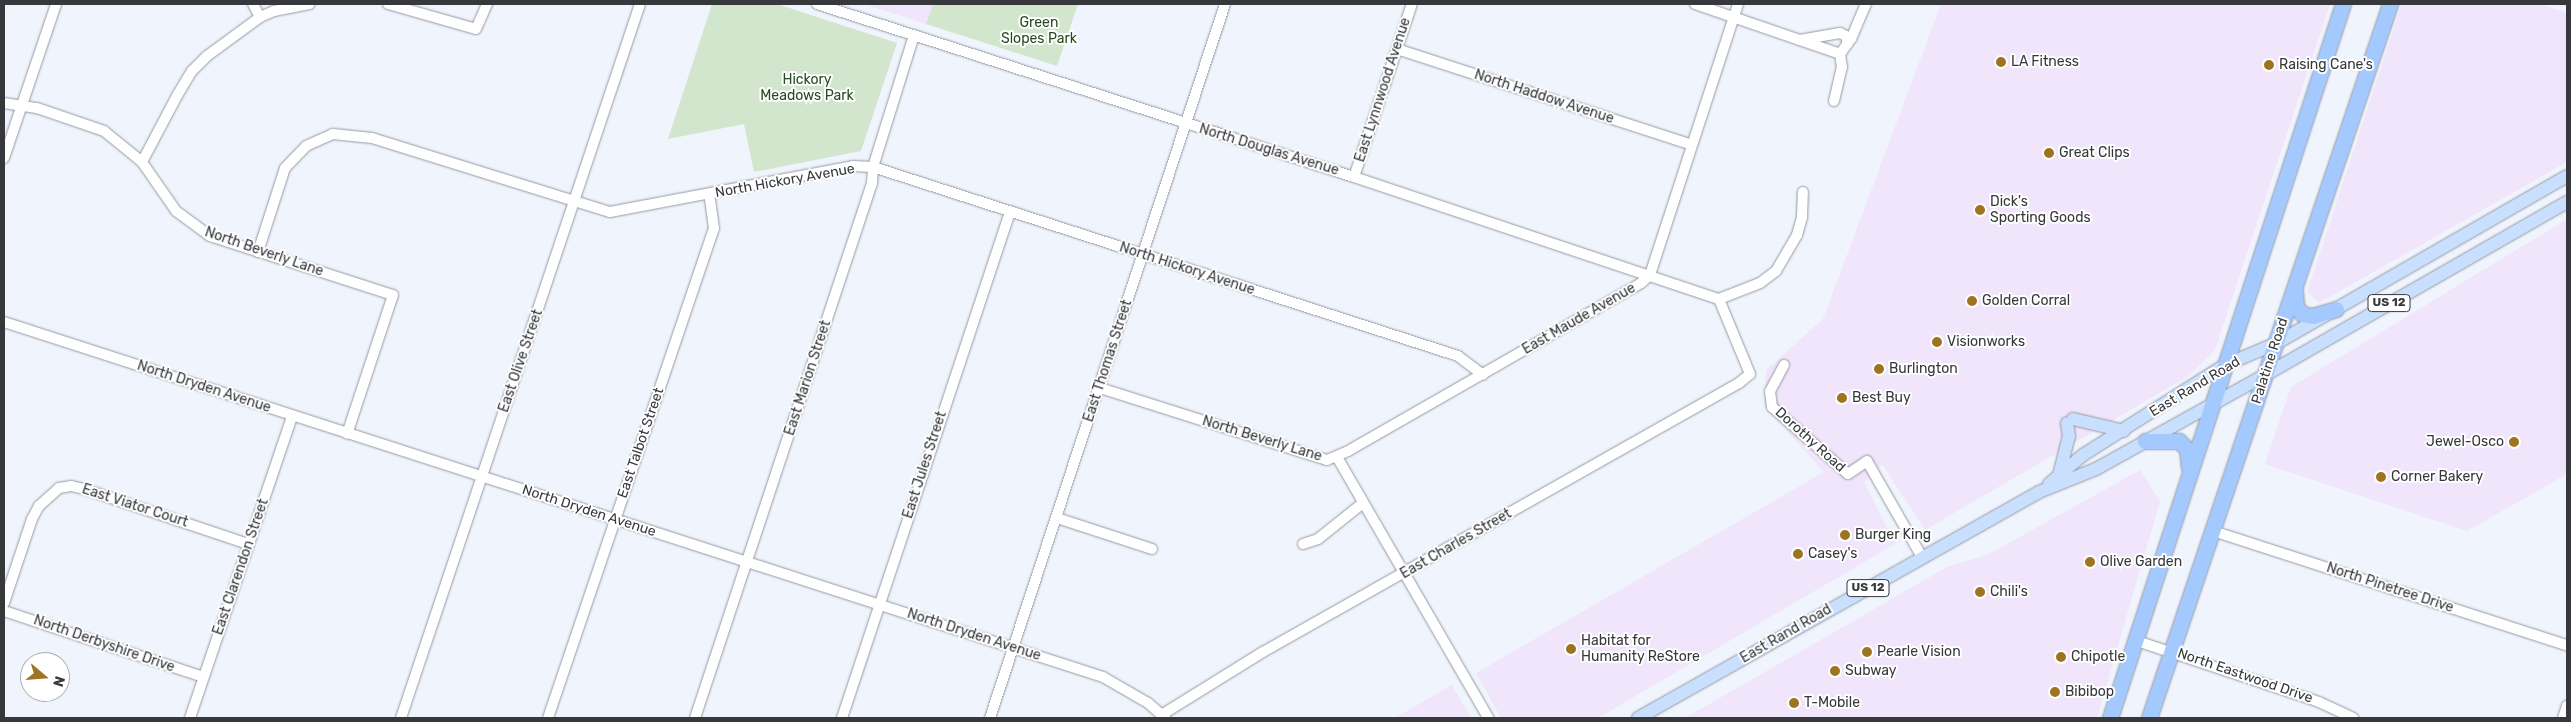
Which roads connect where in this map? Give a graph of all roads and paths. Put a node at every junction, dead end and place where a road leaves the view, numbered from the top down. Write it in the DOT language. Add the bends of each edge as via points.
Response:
graph roads {
  1 [pos="56,4"];
  2 [pos="253,4"];
  3 [pos="309,4"];
  4 [pos="388,4"];
  5 [pos="487,4"];
  6 [pos="640,4"];
  7 [pos="817,4"];
  8 [pos="1225,4"];
  9 [pos="1412,4"];
  10 [pos="1695,4"];
  11 [pos="1738,4"];
  12 [pos="1866,4"];
  13 [pos="2343,4"];
  14 [pos="2390,4"];
  15 [pos="1734,16"];
  16 [pos="260,18"];
  17 [pos="914,35"];
  18 [pos="1800,40"];
  19 [pos="1847,40"];
  20 [pos="1397,49"];
  21 [pos="1840,54"];
  22 [pos="1834,101"];
  23 [pos="4,103"];
  24 [pos="20,106"];
  25 [pos="1186,124"];
  26 [pos="1690,144"];
  27 [pos="4,158"];
  28 [pos="142,162"];
  29 [pos="872,167"];
  30 [pos="2567,176"];
  31 [pos="1354,177"];
  32 [pos="1803,192"];
  33 [pos="709,194"];
  34 [pos="2567,202"];
  35 [pos="574,203"];
  36 [pos="1010,212"];
  37 [pos="258,252"];
  38 [pos="1143,255"];
  39 [pos="1650,275"];
  40 [pos="2295,284"];
  41 [pos="1719,299"];
  42 [pos="2336,309"];
  43 [pos="4,322"];
  44 [pos="2275,344"];
  45 [pos="2225,365"];
  46 [pos="1784,366"];
  47 [pos="1483,375"];
  48 [pos="2266,375"];
  49 [pos="1100,388"];
  50 [pos="2212,404"];
  51 [pos="292,416"];
  52 [pos="2124,431"];
  53 [pos="347,434"];
  54 [pos="2145,441"];
  55 [pos="1337,457"];
  56 [pos="2059,475"];
  57 [pos="2188,475"];
  58 [pos="482,477"];
  59 [pos="2039,492"];
  60 [pos="1364,502"];
  61 [pos="1057,518"];
  62 [pos="615,520"];
  63 [pos="2213,531"];
  64 [pos="248,544"];
  65 [pos="1303,544"];
  66 [pos="1152,549"];
  67 [pos="1922,557"];
  68 [pos="748,562"];
  69 [pos="1404,574"];
  70 [pos="4,602"];
  71 [pos="879,605"];
  72 [pos="4,610"];
  73 [pos="2134,640"];
  74 [pos="2567,645"];
  75 [pos="1015,648"];
  76 [pos="2171,650"];
  77 [pos="203,677"];
  78 [pos="2567,706"];
  79 [pos="1164,716"];
  80 [pos="190,718"];
  81 [pos="401,718"];
  82 [pos="548,718"];
  83 [pos="695,718"];
  84 [pos="842,718"];
  85 [pos="990,718"];
  86 [pos="1488,718"];
  87 [pos="1638,718"];
  88 [pos="2110,718"];
  89 [pos="2149,718"];
  90 [pos="2354,718"];
  91 [pos="2563,718"];
  1 -- 24 [label="street"];
  2 -- 16 [label="street"];
  3 -- 16 [label="street" via="274,10"];
  4 -- 5 [label="street" via="476,29"];
  6 -- 35 [label="street, East Olive Street"];
  7 -- 17 [label="street, North Douglas Avenue"];
  8 -- 25 [label="street, East Thomas Street"];
  9 -- 20 [label="street, East Lynnwood Avenue"];
  10 -- 15 [label="street"];
  11 -- 15 [label="street, East Maude Avenue"];
  12 -- 19 [label="street" via="1851,39"];
  13 -- 45 [label="highway"];
  14 -- 40 [label="highway, Palatine Road"];
  15 -- 18 [label="street"];
  15 -- 26 [label="street, East Maude Avenue"];
  16 -- 28 [label="street" via="224,42 192,71"];
  17 -- 25 [label="street, North Douglas Avenue"];
  17 -- 29 [label="street, East Marion Street"];
  18 -- 19 [label="street" via="1840,33"];
  18 -- 21 [label="street"];
  19 -- 21 [label="street" via="1847,48"];
  20 -- 26 [label="street, North Haddow Avenue"];
  20 -- 31 [label="street, East Lynnwood Avenue"];
  21 -- 22 [label="street" via="1841,73"];
  23 -- 24 [label="street, North Beverly Lane"];
  24 -- 27 [label="street"];
  24 -- 28 [label="street, North Beverly Lane" via="104,131"];
  25 -- 31 [label="street, North Douglas Avenue"];
  25 -- 38 [label="street, East Thomas Street"];
  26 -- 39 [label="street, East Maude Avenue"];
  28 -- 37 [label="street, North Beverly Lane" via="166,199 185,220 210,236"];
  29 -- 33 [label="street, North Hickory Avenue" via="854,166"];
  29 -- 36 [label="street, North Hickory Avenue"];
  29 -- 68 [label="street, East Marion Street" via="872,183"];
  30 -- 42 [label="main road, East Rand Road / US 12"];
  31 -- 39 [label="street, North Douglas Avenue"];
  32 -- 41 [label="street" via="1797,236 1776,271 1760,283"];
  33 -- 35 [label="street, North Hickory Avenue" via="610,212"];
  33 -- 62 [label="street, East Talbot Street" via="714,228"];
  34 -- 48 [label="main road, East Rand Road / US 12"];
  35 -- 37 [label="street, North Hickory Avenue" via="372,138 333,134 306,146 285,168"];
  35 -- 58 [label="street, East Olive Street"];
  36 -- 38 [label="street, North Hickory Avenue"];
  36 -- 71 [label="street, East Jules Street"];
  37 -- 53 [label="street, North Beverly Lane" via="393,295"];
  38 -- 47 [label="street, North Hickory Avenue" via="1458,356"];
  38 -- 49 [label="street, East Thomas Street"];
  39 -- 41 [label="street, North Douglas Avenue"];
  39 -- 47 [label="street, East Maude Avenue"];
  40 -- 42 [label="highway" via="2296,306 2302,314 2312,316"];
  40 -- 44 [label="highway, Palatine Road"];
  41 -- 69 [label="street, East Charles Street" via="1750,374"];
  42 -- 44 [label="main road, East Rand Road / US 12"];
  43 -- 51 [label="street, North Dryden Avenue"];
  44 -- 45 [label="main road, East Rand Road / US 12"];
  44 -- 48 [label="highway, Palatine Road"];
  45 -- 50 [label="highway"];
  45 -- 52 [label="main road, East Rand Road / US 12"];
  46 -- 67 [label="street, Dorothy Road" via="1770,391 1772,407 1848,474 1867,461"];
  47 -- 55 [label="street, East Maude Avenue"];
  48 -- 50 [label="main road, East Rand Road / US 12"];
  48 -- 63 [label="highway, Palatine Road"];
  49 -- 55 [label="street, North Beverly Lane" via="1327,460"];
  49 -- 61 [label="street, East Thomas Street"];
  50 -- 54 [label="main road, East Rand Road / US 12"];
  50 -- 57 [label="highway"];
  51 -- 53 [label="street, North Dryden Avenue"];
  51 -- 64 [label="street, East Clarendon Street"];
  52 -- 56 [label="main road, East Rand Road / US 12" via="2083,455"];
  52 -- 56 [label="main road" via="2070,421"];
  53 -- 58 [label="street, North Dryden Avenue"];
  54 -- 57 [label="highway" via="2178,441 2187,449 2190,458"];
  54 -- 59 [label="main road, East Rand Road / US 12" via="2096,469"];
  55 -- 60 [label="street, North Beverly Lane"];
  56 -- 59 [label="main road, East Rand Road / US 12"];
  57 -- 73 [label="highway"];
  58 -- 62 [label="street, North Dryden Avenue"];
  58 -- 81 [label="street, East Olive Street"];
  59 -- 67 [label="main road, East Rand Road / US 12"];
  60 -- 65 [label="street" via="1318,539"];
  60 -- 69 [label="street, North Beverly Lane"];
  61 -- 66 [label="street"];
  61 -- 75 [label="street, East Thomas Street"];
  62 -- 68 [label="street, North Dryden Avenue"];
  62 -- 82 [label="street, East Talbot Street"];
  63 -- 74 [label="street, North Pinetree Drive"];
  63 -- 76 [label="highway, Palatine Road"];
  64 -- 70 [label="street, East Viator Court" via="84,489 59,488 39,506 32,519"];
  64 -- 77 [label="street, East Clarendon Street"];
  67 -- 87 [label="main road, East Rand Road / US 12"];
  68 -- 71 [label="street, North Dryden Avenue"];
  68 -- 83 [label="street, East Marion Street"];
  69 -- 79 [label="street, East Charles Street" via="1263,652"];
  69 -- 86 [label="street, North Beverly Lane"];
  71 -- 75 [label="street, North Dryden Avenue"];
  71 -- 84 [label="street, East Jules Street"];
  72 -- 77 [label="street, North Derbyshire Drive"];
  73 -- 76 [label="street, North Eastwood Drive"];
  73 -- 88 [label="highway"];
  75 -- 79 [label="street, North Dryden Avenue" via="1103,677"];
  75 -- 85 [label="street, East Thomas Street"];
  76 -- 89 [label="highway, Palatine Road"];
  76 -- 90 [label="street, North Eastwood Drive" via="2319,702"];
  77 -- 80 [label="street, East Clarendon Street"];
  78 -- 91 [label="street"];
}
